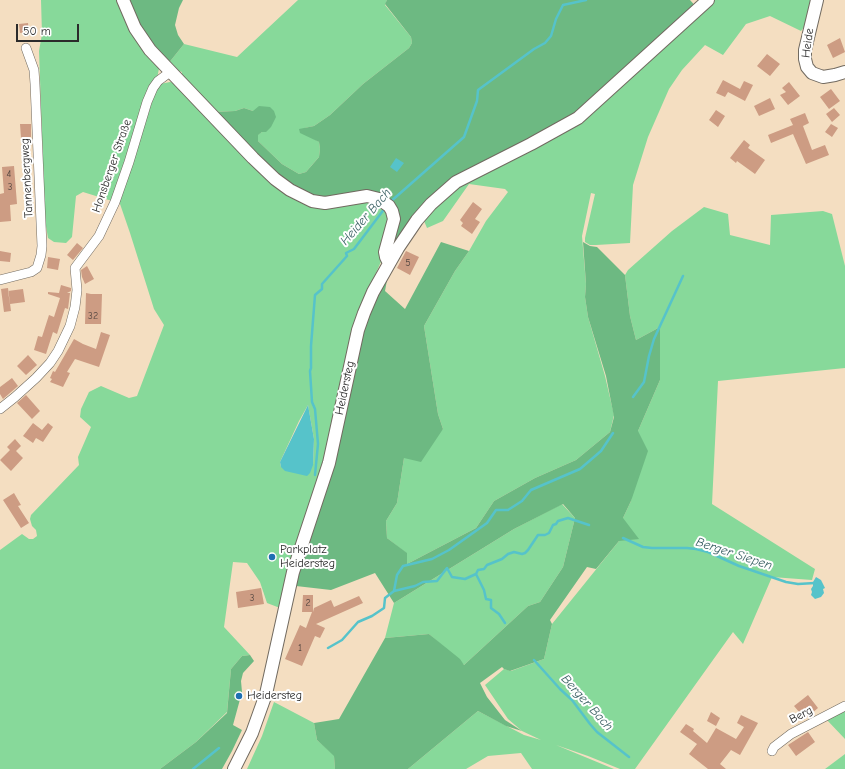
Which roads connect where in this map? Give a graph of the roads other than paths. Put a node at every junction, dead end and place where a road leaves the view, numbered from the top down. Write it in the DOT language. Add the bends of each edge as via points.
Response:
graph roads {
  1 [pos="123,0"];
  2 [pos="708,0"];
  3 [pos="817,0"];
  4 [pos="26,48"];
  5 [pos="170,72"];
  6 [pos="845,72"];
  7 [pos="389,263"];
  8 [pos="0,280"];
  9 [pos="0,408"];
  10 [pos="845,706"];
  11 [pos="772,751"];
  12 [pos="234,769"];
  1 -- 5 [label="main road" via="142,40"];
  2 -- 7 [label="main road, Heidersteg" via="578,118 463,177 447,189 417,220"];
  3 -- 6 [label="main road, Heide" via="806,50 807,67 812,73 823,77"];
  4 -- 8 [label="street, Tannenbergweg" via="34,70 41,255 37,268 31,272"];
  5 -- 7 [label="main road" via="267,172 290,190 317,203 367,196 388,204 394,219 385,252"];
  5 -- 9 [label="street, Honsberger Straße" via="153,88 115,202 99,236 76,268 75,307 70,326 58,351 36,378"];
  7 -- 12 [label="main road, Heidersteg" via="373,292 358,330 329,463 293,572 266,694 248,744"];
  10 -- 11 [label="street, Berg" via="791,734"];
}
